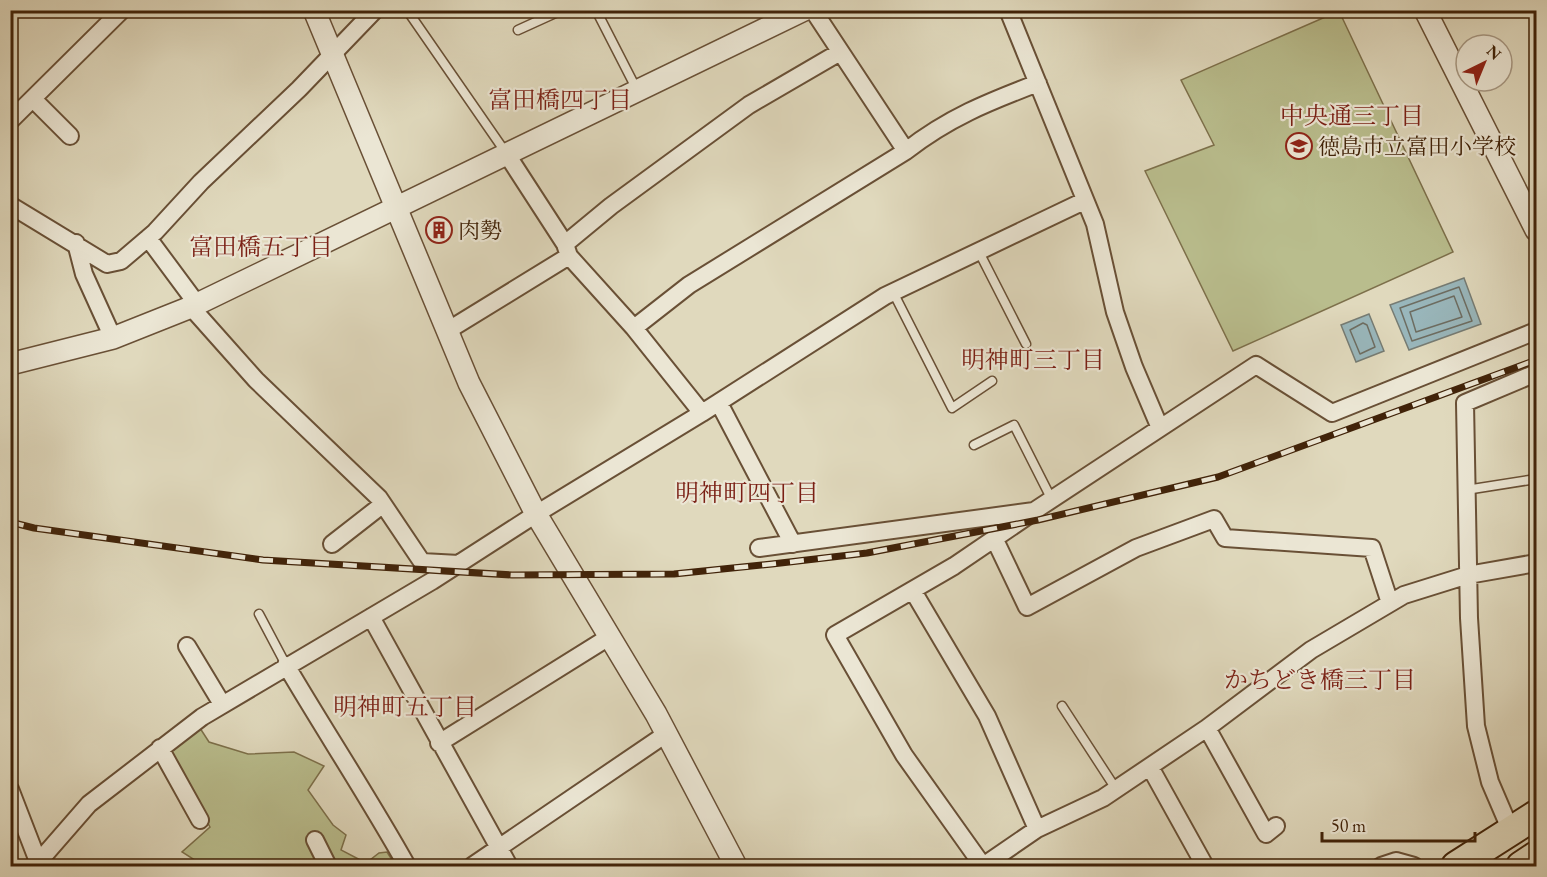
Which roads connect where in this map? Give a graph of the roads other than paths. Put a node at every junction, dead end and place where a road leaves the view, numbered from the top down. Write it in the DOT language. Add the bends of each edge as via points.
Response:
graph roads {
  1 [pos="122,10"];
  2 [pos="314,10"];
  3 [pos="375,10"];
  4 [pos="407,10"];
  5 [pos="562,10"];
  6 [pos="596,10"];
  7 [pos="804,10"];
  8 [pos="813,10"];
  9 [pos="1008,10"];
  10 [pos="1425,10"];
  11 [pos="519,30"];
  12 [pos="840,52"];
  13 [pos="332,54"];
  14 [pos="1038,83"];
  15 [pos="638,92"];
  16 [pos="33,99"];
  17 [pos="10,121"];
  18 [pos="70,136"];
  19 [pos="906,151"];
  20 [pos="506,153"];
  21 [pos="1084,201"];
  22 [pos="395,208"];
  23 [pos="12,209"];
  24 [pos="1536,230"];
  25 [pos="148,238"];
  26 [pos="76,243"];
  27 [pos="567,250"];
  28 [pos="979,252"];
  29 [pos="893,292"];
  30 [pos="194,306"];
  31 [pos="634,328"];
  32 [pos="447,331"];
  33 [pos="1536,331"];
  34 [pos="113,338"];
  35 [pos="1026,344"];
  36 [pos="10,364"];
  37 [pos="1536,373"];
  38 [pos="992,381"];
  39 [pos="719,403"];
  40 [pos="702,413"];
  41 [pos="1160,428"];
  42 [pos="974,444"];
  43 [pos="1536,478"];
  44 [pos="1466,490"];
  45 [pos="1052,500"];
  46 [pos="382,505"];
  47 [pos="1034,511"];
  48 [pos="536,514"];
  49 [pos="995,540"];
  50 [pos="332,544"];
  51 [pos="793,544"];
  52 [pos="759,548"];
  53 [pos="1536,562"];
  54 [pos="459,564"];
  55 [pos="1468,575"];
  56 [pos="913,591"];
  57 [pos="1390,603"];
  58 [pos="259,614"];
  59 [pos="371,617"];
  60 [pos="609,637"];
  61 [pos="187,646"];
  62 [pos="286,665"];
  63 [pos="222,704"];
  64 [pos="1062,706"];
  65 [pos="1207,728"];
  66 [pos="666,734"];
  67 [pos="439,743"];
  68 [pos="160,748"];
  69 [pos="1150,767"];
  70 [pos="10,789"];
  71 [pos="1116,789"];
  72 [pos="1536,815"];
  73 [pos="200,820"];
  74 [pos="1276,826"];
  75 [pos="1037,829"];
  76 [pos="1511,831"];
  77 [pos="315,840"];
  78 [pos="499,848"];
  79 [pos="1536,855"];
  80 [pos="37,865"];
  81 [pos="983,866"];
  82 [pos="328,867"];
  83 [pos="407,867"];
  84 [pos="472,867"];
  85 [pos="509,867"];
  86 [pos="736,867"];
  87 [pos="1205,867"];
  88 [pos="1381,867"];
  89 [pos="1414,867"];
  90 [pos="1456,867"];
  91 [pos="1521,867"];
  1 -- 16 [label="street"];
  2 -- 13 [label="street"];
  3 -- 13 [label="street"];
  4 -- 20 [label="lane"];
  5 -- 11 [label="lane"];
  6 -- 15 [label="lane"];
  7 -- 15 [label="street"];
  8 -- 12 [label="street"];
  9 -- 14 [label="street"];
  10 -- 24 [label="street"];
  12 -- 19 [label="street"];
  12 -- 27 [label="street" via="749,105 611,206"];
  13 -- 22 [label="street"];
  13 -- 25 [label="street"];
  14 -- 19 [label="street" via="968,110 935,128"];
  14 -- 21 [label="street"];
  15 -- 20 [label="street"];
  16 -- 17 [label="street"];
  16 -- 18 [label="street"];
  19 -- 31 [label="street" via="689,285"];
  20 -- 22 [label="street"];
  20 -- 27 [label="street"];
  21 -- 28 [label="street"];
  21 -- 41 [label="street" via="1095,224 1115,312"];
  22 -- 30 [label="street"];
  22 -- 32 [label="street"];
  23 -- 26 [label="street"];
  25 -- 26 [label="street" via="121,261 107,264"];
  25 -- 30 [label="street"];
  26 -- 34 [label="street" via="84,274"];
  27 -- 31 [label="street"];
  27 -- 32 [label="street"];
  28 -- 29 [label="street"];
  28 -- 35 [label="lane"];
  29 -- 38 [label="lane" via="952,408"];
  29 -- 39 [label="street"];
  30 -- 34 [label="street"];
  30 -- 46 [label="street" via="256,380 351,470"];
  31 -- 40 [label="street"];
  32 -- 48 [label="street"];
  33 -- 41 [label="street" via="1332,413 1256,365"];
  34 -- 36 [label="street"];
  37 -- 44 [label="street" via="1465,403"];
  39 -- 40 [label="street"];
  39 -- 51 [label="street"];
  40 -- 48 [label="street"];
  41 -- 45 [label="street"];
  42 -- 45 [label="lane" via="1014,425"];
  43 -- 44 [label="lane"];
  44 -- 55 [label="street"];
  45 -- 47 [label="street"];
  46 -- 50 [label="street"];
  46 -- 54 [label="street" via="422,562"];
  47 -- 49 [label="street"];
  47 -- 51 [label="street"];
  48 -- 54 [label="street"];
  48 -- 60 [label="street"];
  49 -- 56 [label="street"];
  49 -- 57 [label="street" via="1027,607 1136,548 1214,519 1225,538 1372,548"];
  51 -- 52 [label="street"];
  53 -- 55 [label="street"];
  54 -- 59 [label="street"];
  55 -- 57 [label="street"];
  55 -- 76 [label="street" via="1476,726 1490,782"];
  56 -- 75 [label="street" via="987,716"];
  56 -- 81 [label="street" via="836,635 904,755"];
  57 -- 65 [label="street" via="1311,650"];
  58 -- 62 [label="lane"];
  59 -- 62 [label="street"];
  59 -- 67 [label="street"];
  60 -- 66 [label="street"];
  60 -- 67 [label="street"];
  61 -- 63 [label="street"];
  62 -- 63 [label="street"];
  62 -- 83 [label="street" via="370,799"];
  63 -- 68 [label="street"];
  64 -- 71 [label="lane"];
  65 -- 69 [label="street"];
  65 -- 74 [label="street" via="1266,834"];
  66 -- 78 [label="street"];
  66 -- 86 [label="street"];
  67 -- 78 [label="street"];
  68 -- 73 [label="street"];
  68 -- 80 [label="street" via="89,804"];
  69 -- 71 [label="street"];
  69 -- 87 [label="street"];
  70 -- 80 [label="street"];
  71 -- 75 [label="street"];
  72 -- 76 [label="highway"];
  75 -- 81 [label="street"];
  76 -- 90 [label="highway"];
  77 -- 82 [label="street"];
  78 -- 84 [label="street"];
  78 -- 85 [label="street"];
  79 -- 91 [label="highway"];
  88 -- 89 [label="street" via="1396,861"];
}
